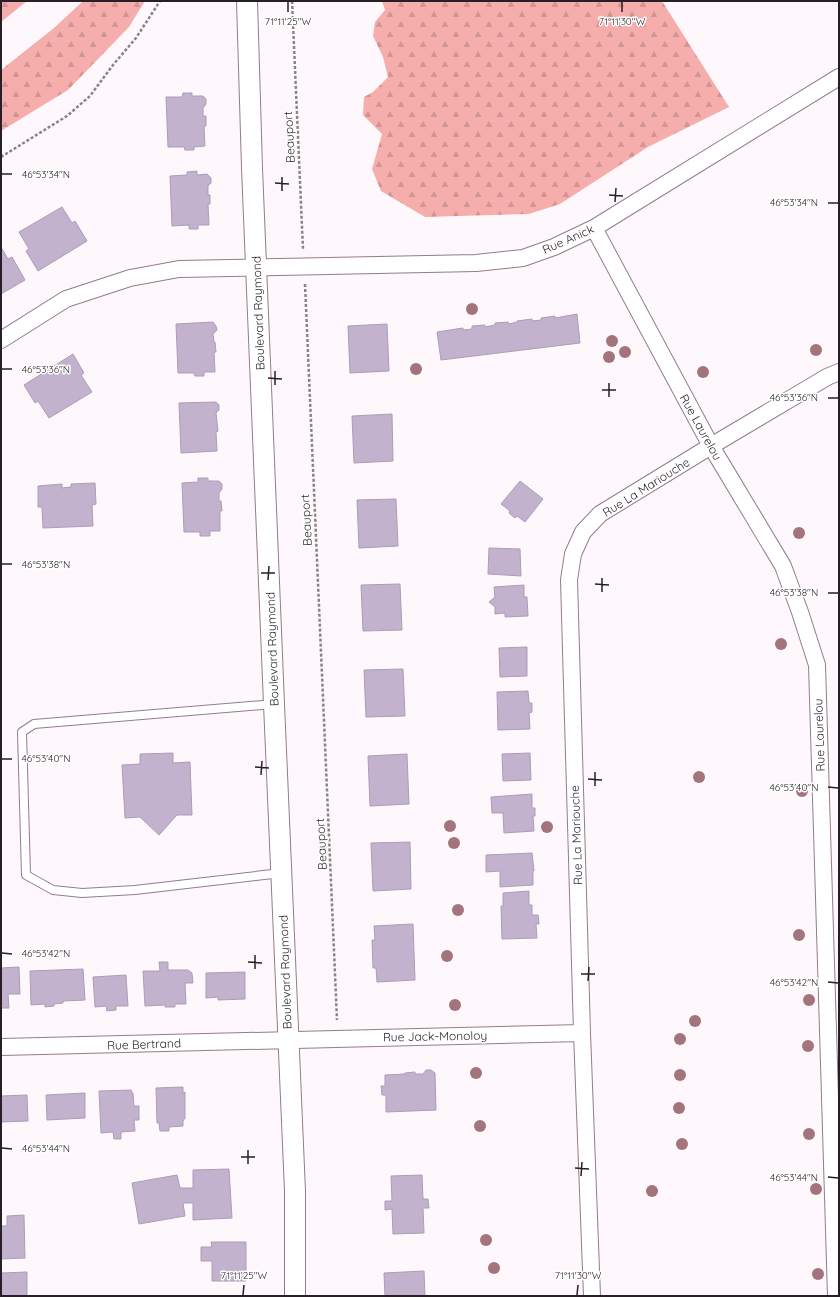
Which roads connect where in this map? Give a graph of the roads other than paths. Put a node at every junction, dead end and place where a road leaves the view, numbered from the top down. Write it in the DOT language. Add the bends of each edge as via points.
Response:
graph roads {
  1 [pos="247,1"];
  2 [pos="839,77"];
  3 [pos="594,228"];
  4 [pos="256,267"];
  5 [pos="1,340"];
  6 [pos="839,372"];
  7 [pos="711,446"];
  8 [pos="274,704"];
  9 [pos="281,873"];
  10 [pos="582,1033"];
  11 [pos="288,1040"];
  12 [pos="1,1048"];
  13 [pos="295,1296"];
  14 [pos="592,1296"];
  15 [pos="836,1296"];
  1 -- 4 [label="street, Boulevard Raymond"];
  2 -- 3 [label="street, Rue Anick"];
  3 -- 4 [label="street, Rue Anick" via="523,258 476,263"];
  3 -- 7 [label="street, Rue Laurelou"];
  4 -- 5 [label="street, Rue Anick" via="179,268 130,278 66,299"];
  4 -- 8 [label="street, Boulevard Raymond"];
  6 -- 7 [label="street, Rue La Mariouche"];
  7 -- 10 [label="street, Rue La Mariouche" via="600,514 582,532 573,554 569,580"];
  7 -- 15 [label="street, Rue Laurelou" via="783,566 817,666"];
  8 -- 9 [label="street, Boulevard Raymond"];
  8 -- 9 [label="lane" via="34,724 22,732 26,875 53,890 82,894"];
  9 -- 11 [label="street, Boulevard Raymond"];
  10 -- 11 [label="street, Rue Jack-Monoloy"];
  10 -- 14 [label="street, Rue La Mariouche"];
  11 -- 12 [label="street, Rue Bertrand"];
  11 -- 13 [label="street, Boulevard Raymond" via="295,1191"];
}
